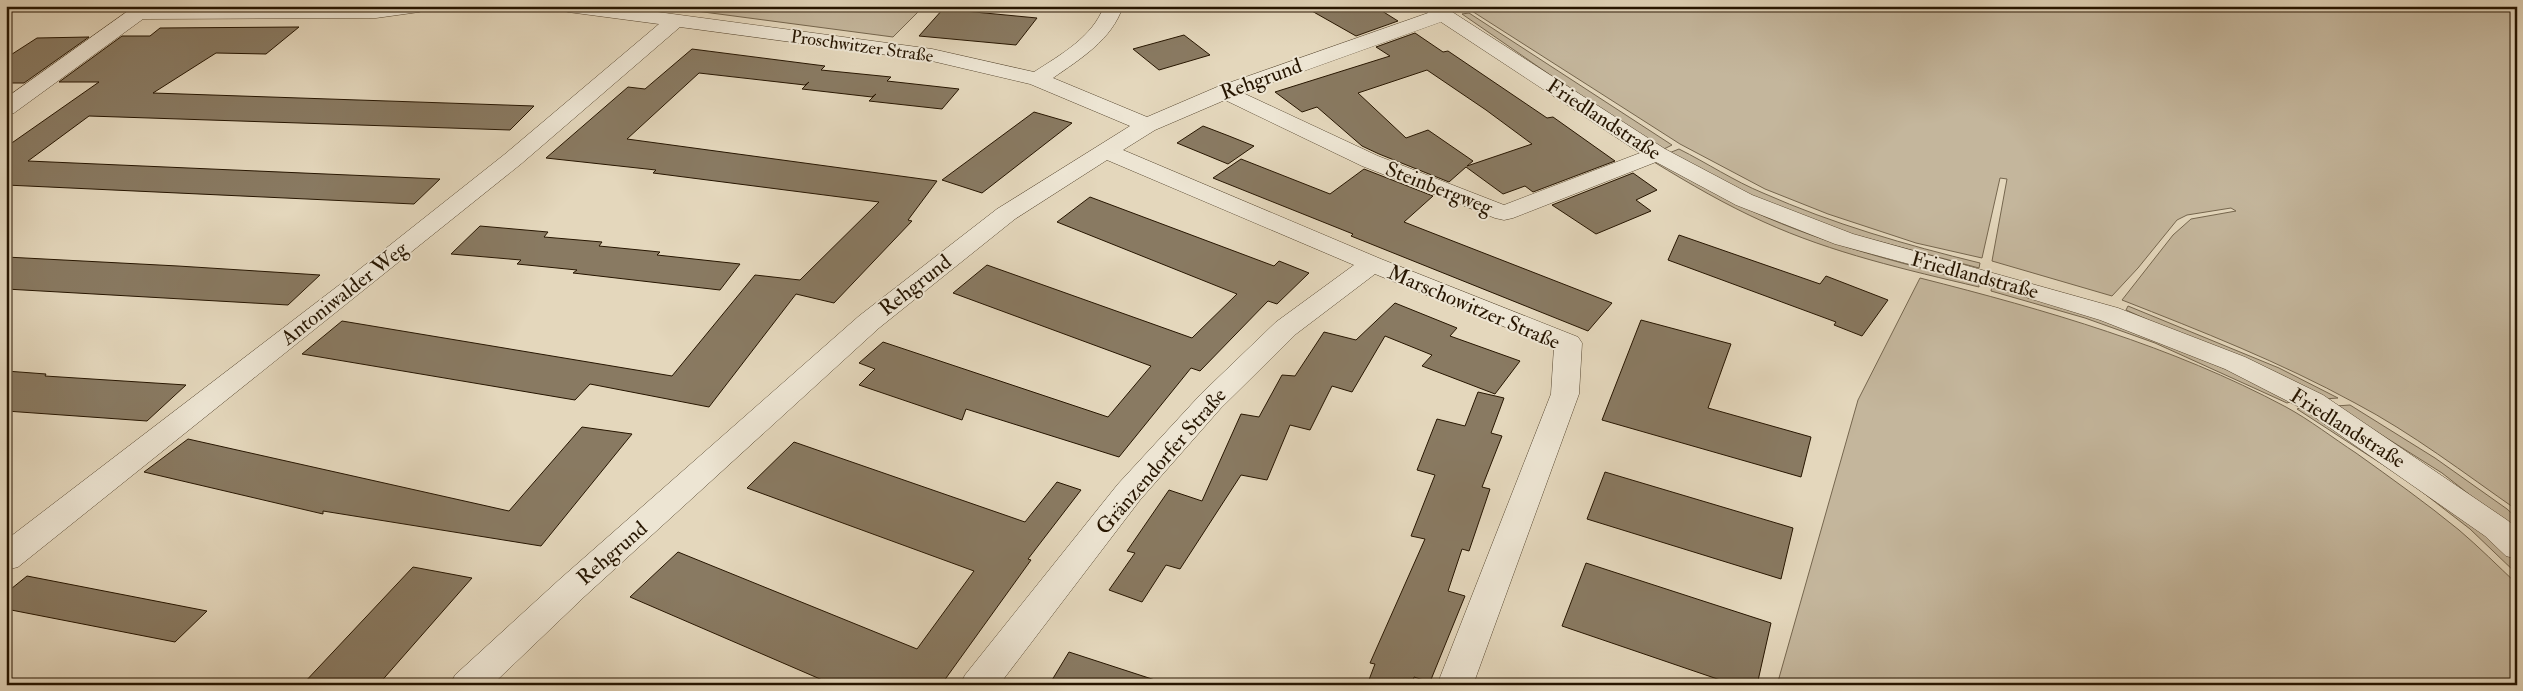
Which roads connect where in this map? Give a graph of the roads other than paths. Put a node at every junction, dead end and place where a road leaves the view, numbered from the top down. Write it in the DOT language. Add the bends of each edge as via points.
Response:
graph roads {
  1 [pos="419,6"];
  2 [pos="568,6"];
  3 [pos="1114,6"];
  4 [pos="143,10"];
  5 [pos="1438,10"];
  6 [pos="675,22"];
  7 [pos="1037,79"];
  8 [pos="1225,92"];
  9 [pos="6,108"];
  10 [pos="1147,125"];
  11 [pos="1105,151"];
  12 [pos="1657,154"];
  13 [pos="1372,264"];
  14 [pos="2517,547"];
  15 [pos="6,558"];
  16 [pos="468,685"];
  17 [pos="978,685"];
  18 [pos="1455,685"];
  1 -- 4 [label="street" via="376,12"];
  2 -- 6 [label="street, Proschwitzer Straße"];
  3 -- 7 [label="street" via="1091,42"];
  4 -- 9 [label="street"];
  5 -- 8 [label="street, Rehgrund"];
  5 -- 12 [label="street, Friedlandstraße"];
  6 -- 7 [label="street, Proschwitzer Straße" via="932,55"];
  6 -- 15 [label="street, Antoniwalder Weg" via="513,159 360,282"];
  7 -- 10 [label="street, Proschwitzer Straße"];
  8 -- 10 [label="street, Rehgrund"];
  8 -- 12 [label="street, Steinbergweg" via="1370,161 1504,213"];
  10 -- 11 [label="street, Rehgrund"];
  11 -- 13 [label="street, Marschowitzer Straße"];
  11 -- 16 [label="street, Rehgrund" via="1006,214 868,322"];
  12 -- 14 [label="street, Friedlandstraße" via="1744,200 1800,223 1887,252 2110,314 2235,364 2313,402 2358,431 2496,528"];
  13 -- 17 [label="street, Gränzendorfer Straße" via="1286,328 1211,402 1130,492"];
  13 -- 18 [label="street, Marschowitzer Straße" via="1568,343 1565,394"];
}
